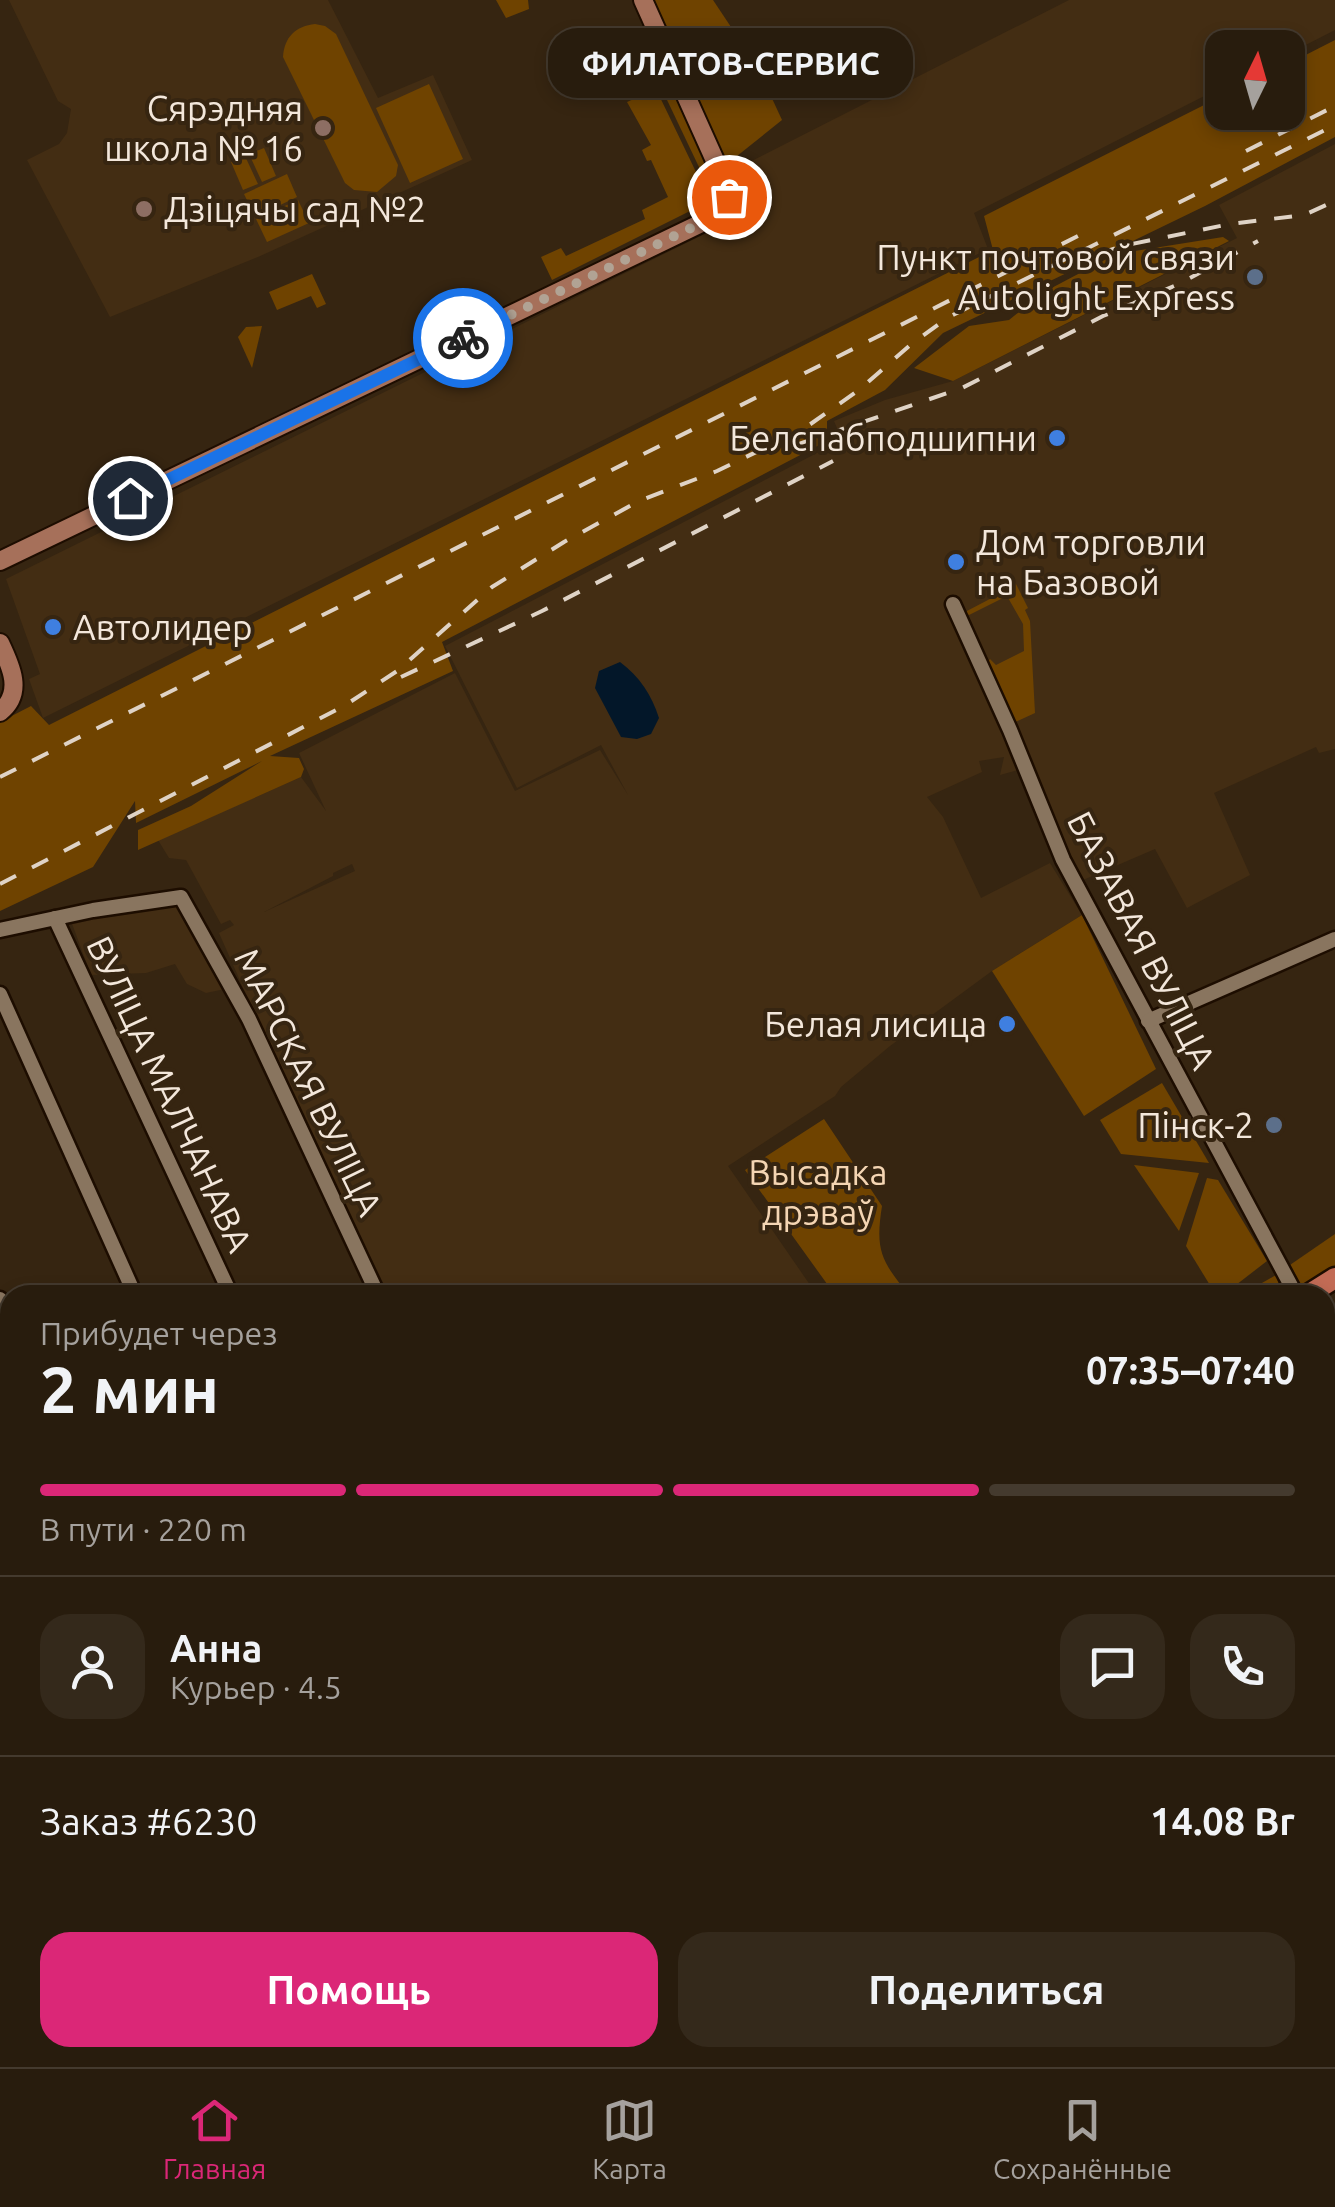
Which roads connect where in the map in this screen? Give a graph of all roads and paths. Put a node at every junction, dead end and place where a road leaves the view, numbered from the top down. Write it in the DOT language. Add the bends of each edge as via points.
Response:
graph roads {
  1 [pos="643,0"];
  2 [pos="0,562"];
  3 [pos="952,604"];
  4 [pos="0,643"];
  5 [pos="0,712"];
  6 [pos="55,918"];
  7 [pos="0,930"];
  8 [pos="1335,939"];
  9 [pos="0,994"];
  10 [pos="1148,1021"];
  11 [pos="131,1285"];
  12 [pos="225,1285"];
  13 [pos="373,1285"];
  14 [pos="1291,1285"];
  1 -- 2 [label="street" via="726,185 726,206"];
  3 -- 10 [label="street, БАЗАВАЯ ВУЛІЦА" via="1063,860"];
  4 -- 5 [label="street" via="14,688"];
  6 -- 7 [label="street"];
  6 -- 12 [label="street, ВУЛІЦА МАЛЧАНАВА"];
  6 -- 13 [label="street, МАРСКАЯ ВУЛІЦА" via="182,897 249,1019"];
  8 -- 10 [label="street"];
  9 -- 11 [label="street"];
  10 -- 14 [label="street, БАЗАВАЯ ВУЛІЦА"];
}
